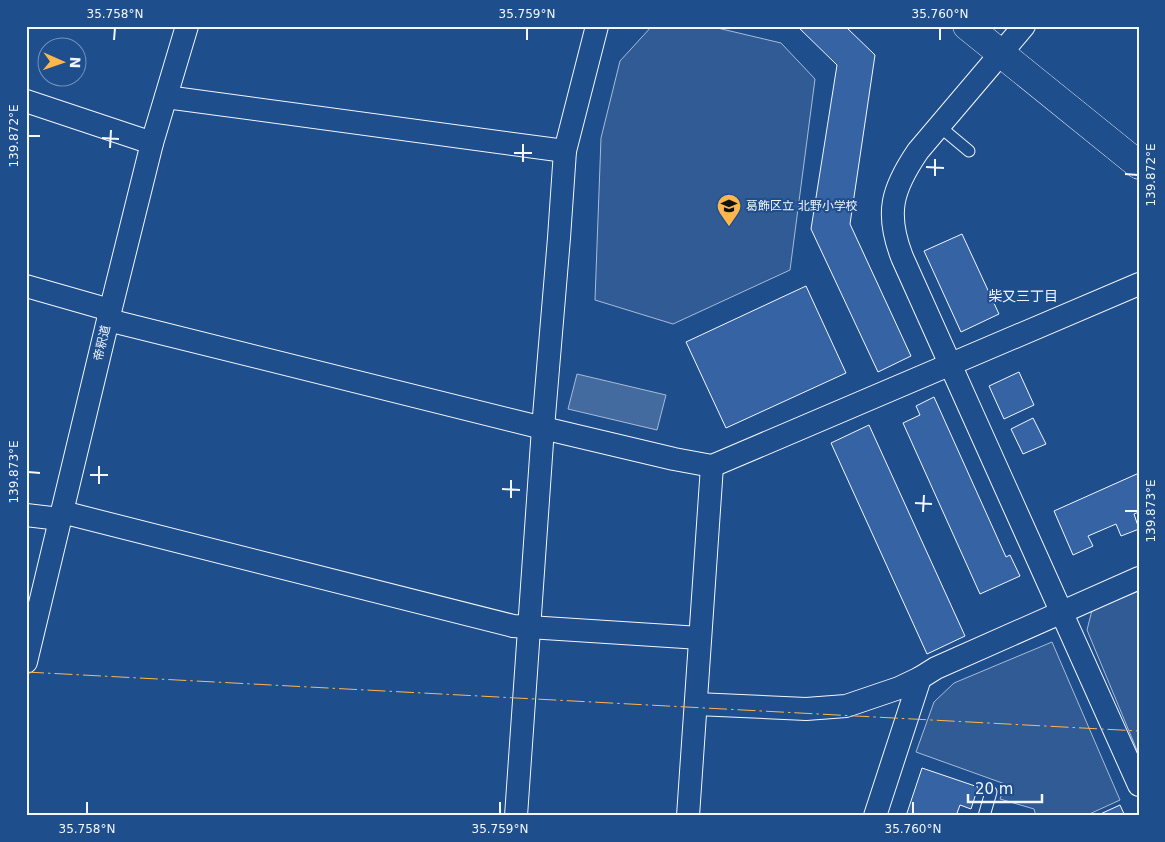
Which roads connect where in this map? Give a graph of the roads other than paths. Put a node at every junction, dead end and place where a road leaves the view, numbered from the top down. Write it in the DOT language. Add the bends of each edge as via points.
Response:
graph roads {
  1 [pos="187,26"];
  2 [pos="597,26"];
  3 [pos="967,26"];
  4 [pos="1024,26"];
  5 [pos="1000,53"];
  6 [pos="166,97"];
  7 [pos="26,101"];
  8 [pos="939,126"];
  9 [pos="152,143"];
  10 [pos="565,151"];
  11 [pos="969,151"];
  12 [pos="1139,165"];
  13 [pos="1139,284"];
  14 [pos="26,286"];
  15 [pos="109,315"];
  16 [pos="950,365"];
  17 [pos="543,428"];
  18 [pos="712,466"];
  19 [pos="26,515"];
  20 [pos="61,515"];
  21 [pos="1139,578"];
  22 [pos="1062,611"];
  23 [pos="530,626"];
  24 [pos="700,638"];
  25 [pos="26,662"];
  26 [pos="920,678"];
  27 [pos="696,704"];
  28 [pos="1139,785"];
  29 [pos="991,792"];
  30 [pos="516,816"];
  31 [pos="688,816"];
  32 [pos="875,816"];
  33 [pos="984,816"];
  1 -- 6 [label="street, 帝釈道"];
  2 -- 10 [label="street"];
  3 -- 5 [label="street"];
  4 -- 5 [label="street"];
  5 -- 8 [label="street"];
  5 -- 12 [label="street"];
  6 -- 9 [label="street, 帝釈道"];
  6 -- 10 [label="street"];
  7 -- 9 [label="street"];
  8 -- 11 [label="lane"];
  8 -- 16 [label="street" via="918,151 899,182 893,226 900,251"];
  9 -- 15 [label="street, 帝釈道"];
  10 -- 17 [label="street"];
  13 -- 16 [label="street"];
  14 -- 15 [label="street"];
  15 -- 17 [label="street"];
  15 -- 20 [label="street, 帝釈道"];
  16 -- 18 [label="street"];
  16 -- 22 [label="street"];
  17 -- 18 [label="street"];
  17 -- 23 [label="street"];
  18 -- 24 [label="street"];
  19 -- 20 [label="street"];
  20 -- 23 [label="street" via="513,626"];
  20 -- 25 [label="street, 帝釈道"];
  21 -- 22 [label="street"];
  22 -- 26 [label="street"];
  22 -- 28 [label="street"];
  23 -- 24 [label="street"];
  23 -- 30 [label="street"];
  24 -- 27 [label="street"];
  26 -- 27 [label="street" via="846,706 806,710"];
  26 -- 32 [label="street"];
  27 -- 31 [label="street"];
  29 -- 33 [label="lane"];
}
